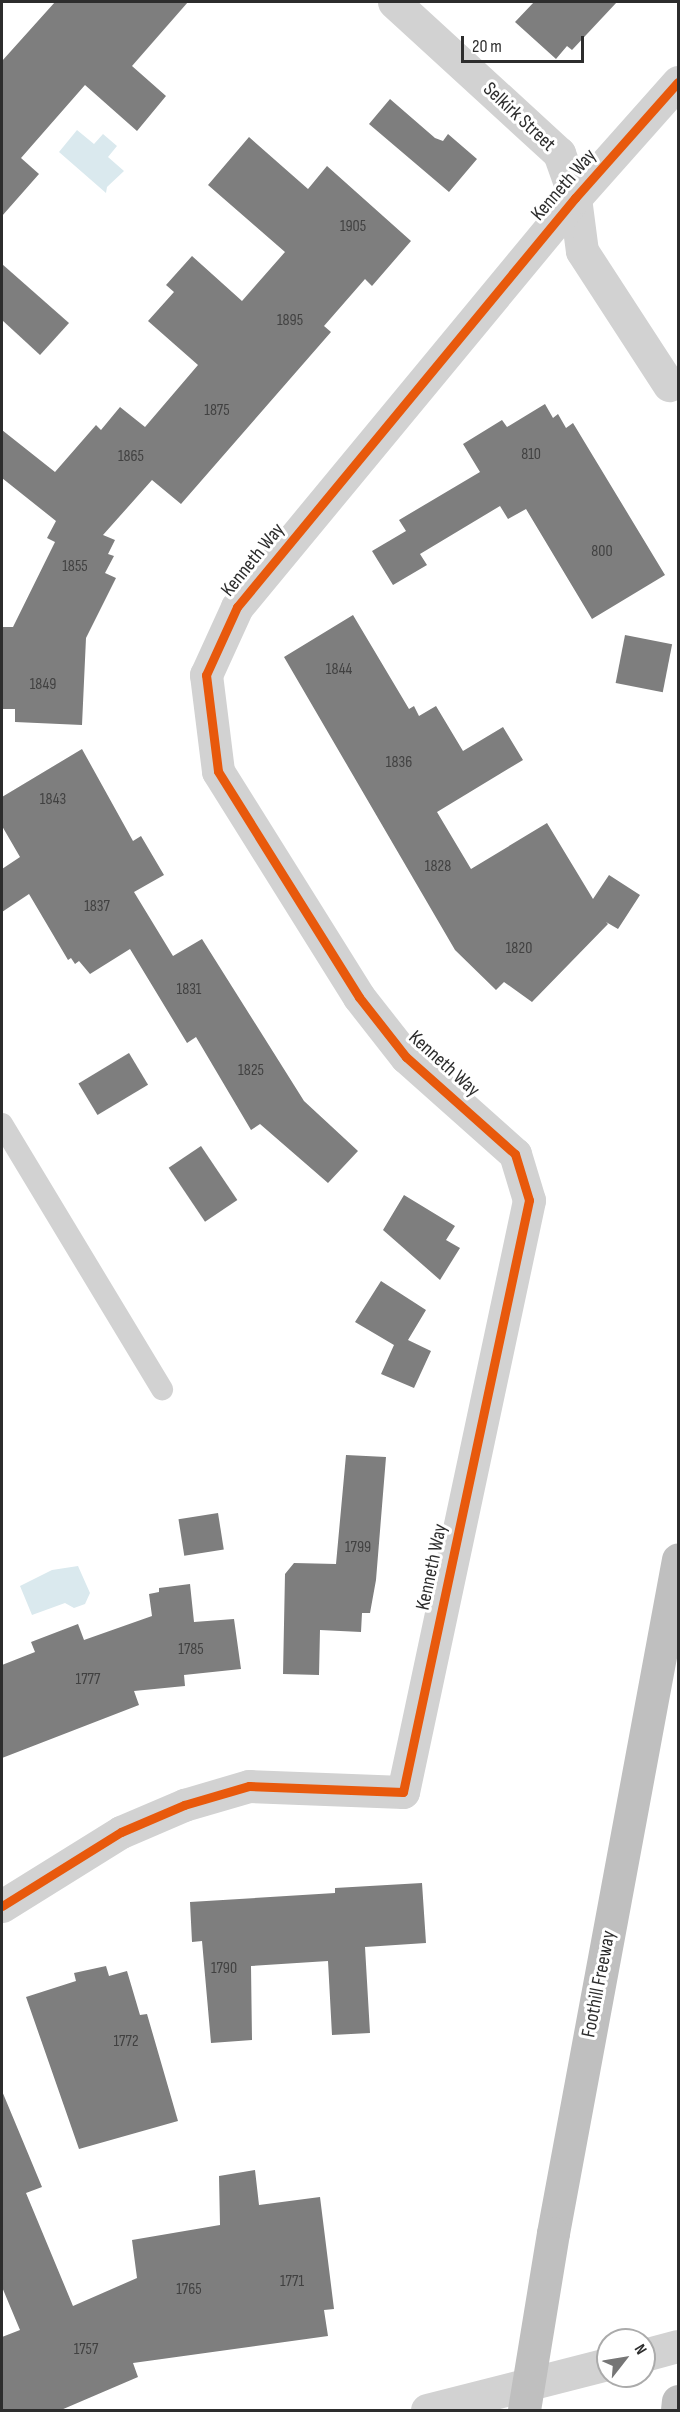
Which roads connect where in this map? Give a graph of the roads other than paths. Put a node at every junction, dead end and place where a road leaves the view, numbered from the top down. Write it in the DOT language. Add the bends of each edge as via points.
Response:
graph roads {
  1 [pos="394,2"];
  2 [pos="678,82"];
  3 [pos="574,198"];
  4 [pos="669,385"];
  5 [pos="2,1124"];
  6 [pos="162,1389"];
  7 [pos="678,1559"];
  8 [pos="2,1906"];
  9 [pos="678,2346"];
  10 [pos="656,2352"];
  11 [pos="596,2367"];
  12 [pos="678,2401"];
  13 [pos="427,2410"];
  14 [pos="524,2410"];
  15 [pos="677,2410"];
  1 -- 3 [label="street, Selkirk Street" via="559,153"];
  2 -- 3 [label="street, Kenneth Way"];
  3 -- 4 [label="street, Selkirk Street" via="582,251"];
  3 -- 8 [label="street, Kenneth Way" via="237,607 206,675 218,771 359,997 406,1057 515,1154 529,1200 403,1792 249,1786 184,1805 121,1832"];
  5 -- 6 [label="lane"];
  7 -- 14 [label="highway, Foothill Freeway, bridge"];
  9 -- 10 [label="street"];
  11 -- 13 [label="street"];
  12 -- 15 [label="highway"];
}
